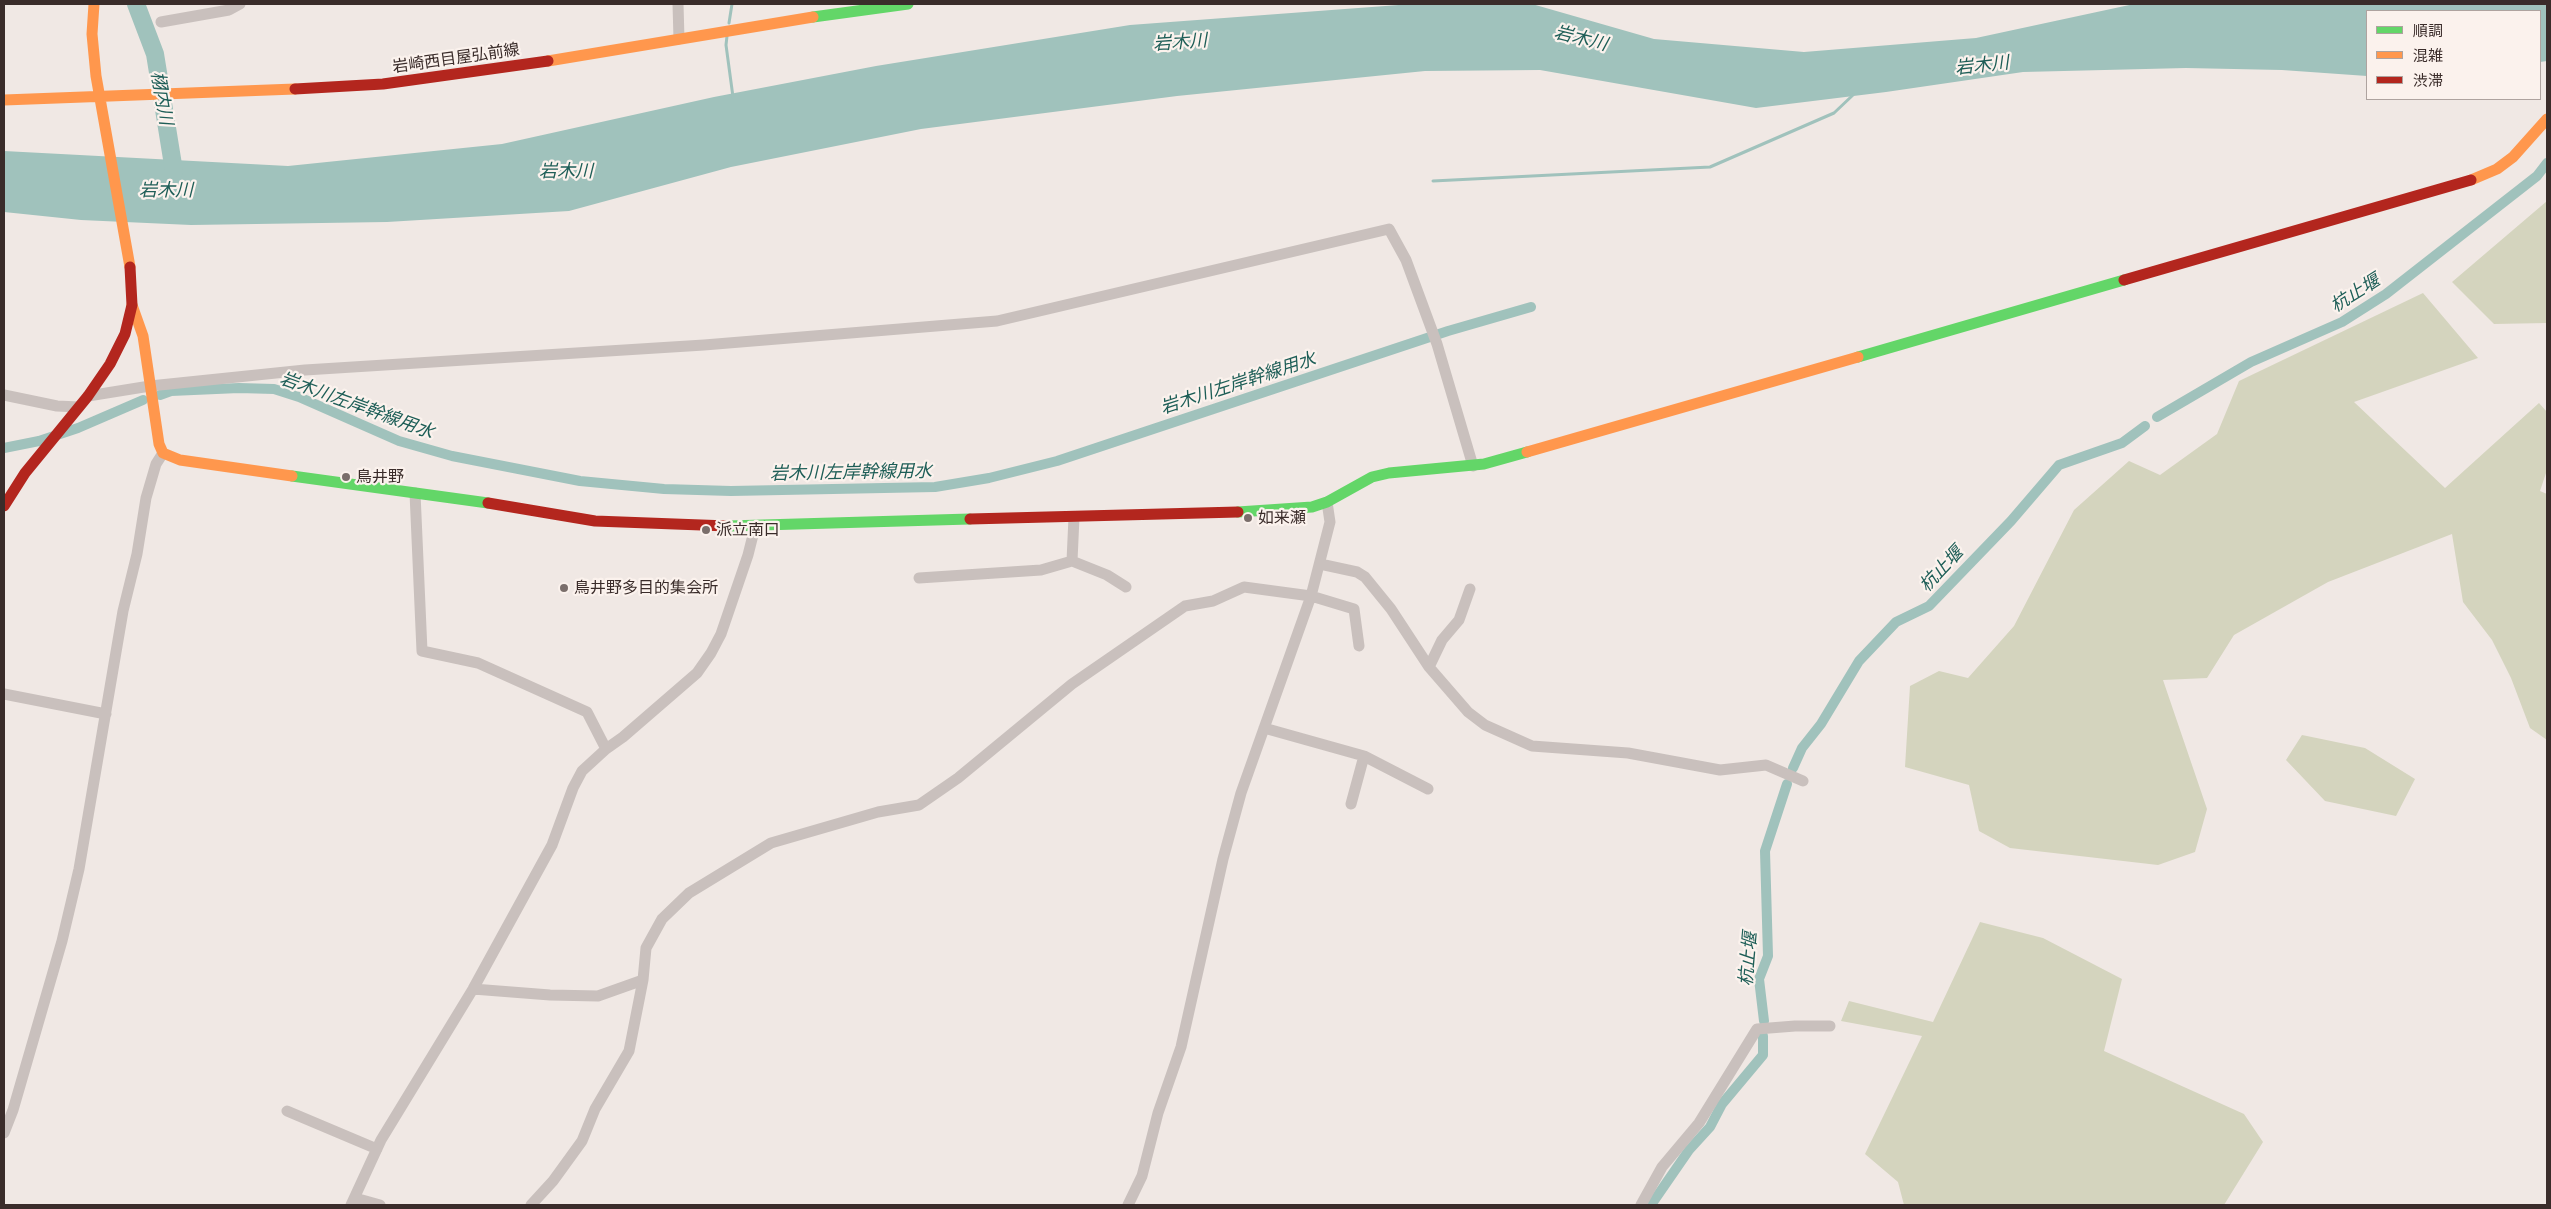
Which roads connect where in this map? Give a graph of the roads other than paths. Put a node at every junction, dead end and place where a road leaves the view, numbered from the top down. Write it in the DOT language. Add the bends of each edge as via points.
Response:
graph roads {
  1 [pos="94,4"];
  2 [pos="240,4"];
  3 [pos="678,4"];
  4 [pos="908,4"];
  5 [pos="161,22"];
  6 [pos="679,39"];
  7 [pos="100,95"];
  8 [pos="4,100"];
  9 [pos="2547,119"];
  10 [pos="132,305"];
  11 [pos="150,386"];
  12 [pos="4,394"];
  13 [pos="88,396"];
  14 [pos="79,407"];
  15 [pos="163,453"];
  16 [pos="1473,466"];
  17 [pos="415,493"];
  18 [pos="1327,502"];
  19 [pos="4,506"];
  20 [pos="1074,517"];
  21 [pos="755,527"];
  22 [pos="1072,561"];
  23 [pos="1320,564"];
  24 [pos="919,578"];
  25 [pos="1126,587"];
  26 [pos="1470,589"];
  27 [pos="1311,596"];
  28 [pos="1359,646"];
  29 [pos="1429,666"];
  30 [pos="4,694"];
  31 [pos="106,714"];
  32 [pos="1264,728"];
  33 [pos="606,749"];
  34 [pos="1364,756"];
  35 [pos="1802,781"];
  36 [pos="1428,789"];
  37 [pos="1351,804"];
  38 [pos="643,980"];
  39 [pos="473,988"];
  40 [pos="1830,1026"];
  41 [pos="287,1111"];
  42 [pos="4,1133"];
  43 [pos="378,1149"];
  44 [pos="353,1202"];
  45 [pos="380,1205"];
  46 [pos="531,1205"];
  47 [pos="1128,1205"];
  48 [pos="1641,1205"];
  1 -- 7 [label="street" via="93,45"];
  2 -- 5 [label="street" via="229,10"];
  3 -- 6 [label="street"];
  4 -- 6 [label="street, 岩崎西目屋弘前線"];
  6 -- 7 [label="street, 岩崎西目屋弘前線" via="427,79 175,95"];
  7 -- 8 [label="street, 岩崎西目屋弘前線"];
  7 -- 10 [label="street" via="127,246"];
  9 -- 16 [label="street" via="2505,163 2467,182"];
  10 -- 11 [label="street" via="143,336"];
  10 -- 13 [label="street" via="125,334"];
  11 -- 13 [label="street"];
  11 -- 15 [label="street" via="156,431"];
  11 -- 16 [label="street" via="305,370 997,321 1383,228 1389,229 1406,260 1437,344"];
  12 -- 14 [label="street" via="57,406"];
  13 -- 14 [label="street"];
  14 -- 19 [label="street"];
  15 -- 17 [label="street" via="180,460"];
  15 -- 31 [label="street" via="156,464 146,498"];
  16 -- 18 [label="street" via="1372,477"];
  17 -- 21 [label="street" via="595,521"];
  17 -- 33 [label="street" via="422,651 478,663 586,712"];
  18 -- 20 [label="street" via="1286,510"];
  18 -- 23 [label="street" via="1330,522"];
  20 -- 21 [label="street" via="865,521"];
  20 -- 22 [label="street"];
  21 -- 33 [label="street" via="721,634 697,673"];
  22 -- 24 [label="street" via="1041,570"];
  22 -- 25 [label="street" via="1107,575"];
  23 -- 27 [label="street"];
  23 -- 29 [label="street" via="1357,572 1365,577 1397,617"];
  26 -- 29 [label="street" via="1459,620 1442,640"];
  27 -- 28 [label="street" via="1354,609"];
  27 -- 32 [label="street"];
  27 -- 38 [label="street" via="1244,587 1213,601 1185,606 1072,684 958,778 919,805 878,812 770,843 689,893 668,912 646,948"];
  29 -- 35 [label="street" via="1468,712 1485,724 1532,746 1628,753 1720,770 1766,765"];
  30 -- 31 [label="street"];
  31 -- 42 [label="street" via="88,830 64,932"];
  32 -- 34 [label="street"];
  32 -- 47 [label="street" via="1241,793 1223,859 1182,1047 1158,1113 1142,1176"];
  33 -- 39 [label="street" via="582,771 552,845"];
  34 -- 36 [label="street"];
  34 -- 37 [label="street"];
  38 -- 39 [label="street" via="598,996"];
  38 -- 46 [label="street" via="629,1051 595,1109 582,1141"];
  39 -- 43 [label="street"];
  40 -- 48 [label="street" via="1757,1029 1699,1122 1662,1167"];
  41 -- 43 [label="street"];
  43 -- 44 [label="street"];
  44 -- 45 [label="street"];
}
